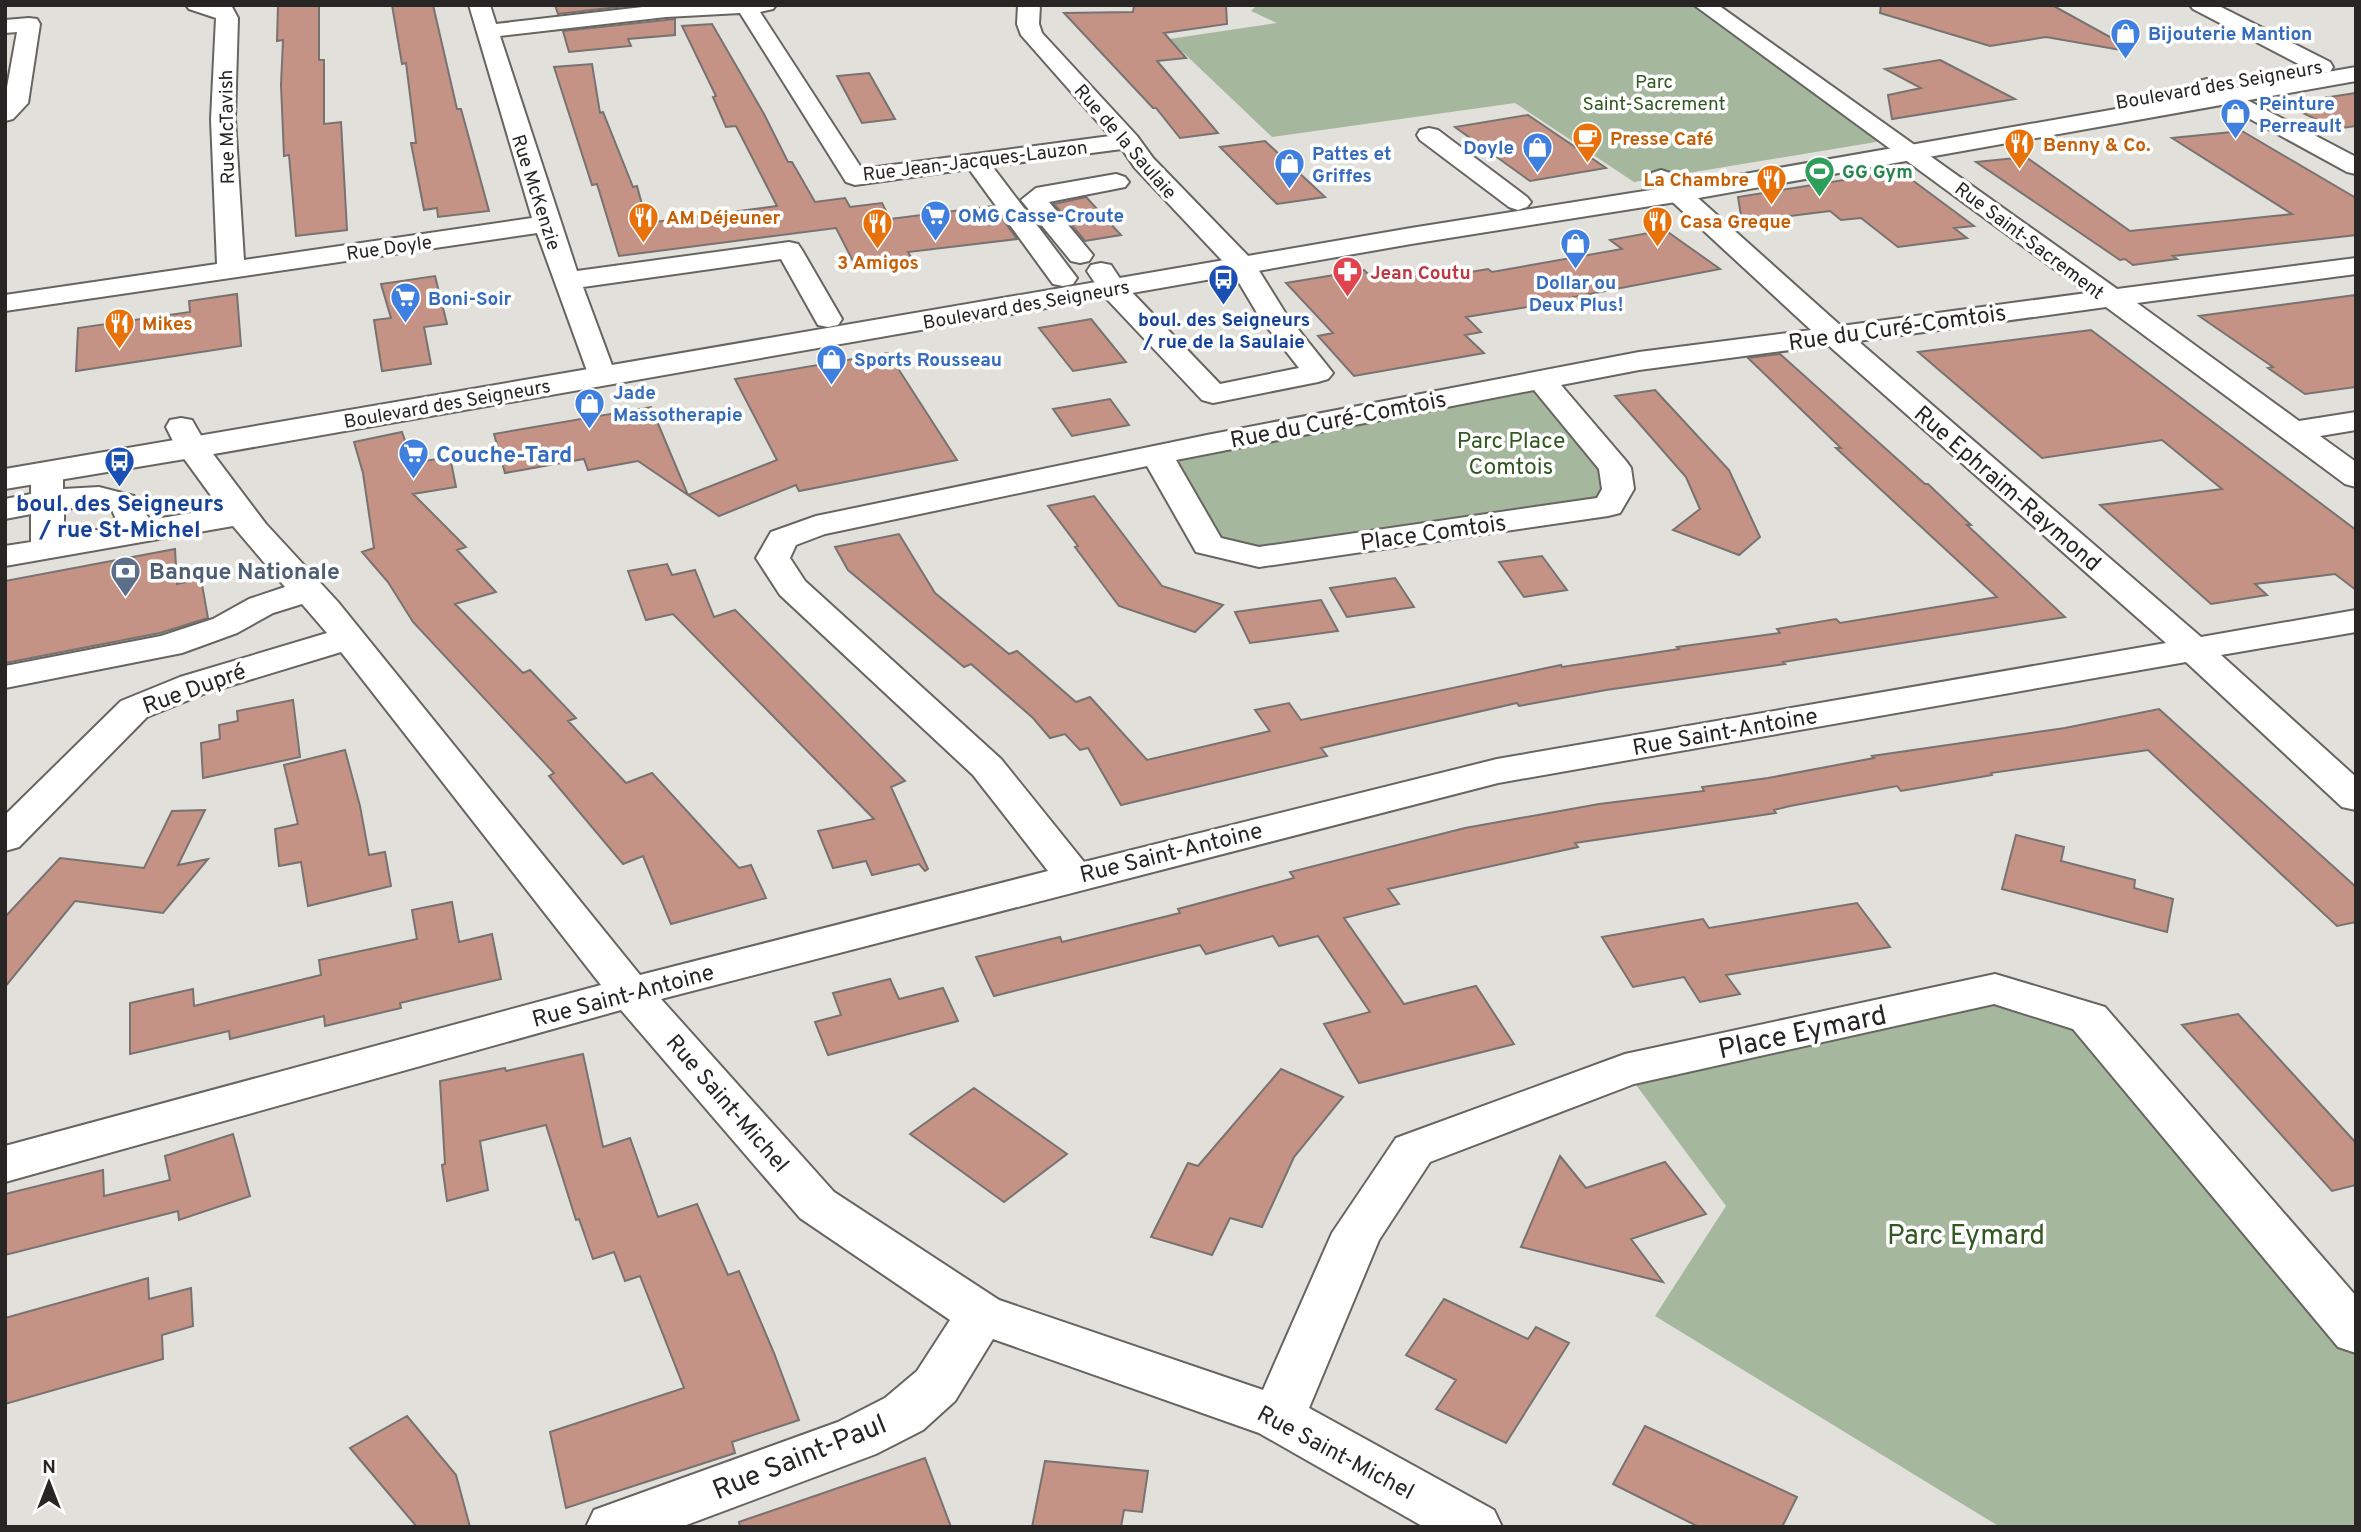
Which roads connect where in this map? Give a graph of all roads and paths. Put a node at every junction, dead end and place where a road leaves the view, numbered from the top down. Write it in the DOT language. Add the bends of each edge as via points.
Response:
graph roads {
  1 [pos="196,5"];
  2 [pos="480,5"];
  3 [pos="766,5"];
  4 [pos="1029,5"];
  5 [pos="1704,5"];
  6 [pos="2200,5"];
  7 [pos="746,6"];
  8 [pos="5,27"];
  9 [pos="489,31"];
  10 [pos="2356,61"];
  11 [pos="2322,67"];
  12 [pos="2356,74"];
  13 [pos="2217,91"];
  14 [pos="5,114"];
  15 [pos="1430,135"];
  16 [pos="1128,141"];
  17 [pos="1902,145"];
  18 [pos="976,161"];
  19 [pos="1144,163"];
  20 [pos="2356,167"];
  21 [pos="1116,182"];
  22 [pos="990,184"];
  23 [pos="1668,186"];
  24 [pos="1518,202"];
  25 [pos="547,224"];
  26 [pos="1234,259"];
  27 [pos="2356,266"];
  28 [pos="231,271"];
  29 [pos="1098,271"];
  30 [pos="1063,278"];
  31 [pos="566,281"];
  32 [pos="2107,298"];
  33 [pos="5,303"];
  34 [pos="828,319"];
  35 [pos="1835,335"];
  36 [pos="597,367"];
  37 [pos="1541,380"];
  38 [pos="2356,421"];
  39 [pos="2292,431"];
  40 [pos="186,438"];
  41 [pos="1157,455"];
  42 [pos="5,458"];
  43 [pos="2356,477"];
  44 [pos="5,479"];
  45 [pos="47,487"];
  46 [pos="5,509"];
  47 [pos="239,515"];
  48 [pos="137,532"];
  49 [pos="48,549"];
  50 [pos="5,556"];
  51 [pos="307,591"];
  52 [pos="2356,621"];
  53 [pos="348,638"];
  54 [pos="2192,648"];
  55 [pos="5,677"];
  56 [pos="2356,798"];
  57 [pos="5,838"];
  58 [pos="1074,877"];
  59 [pos="630,992"];
  60 [pos="5,1164"];
  61 [pos="981,1314"];
  62 [pos="2356,1332"];
  63 [pos="1278,1417"];
  64 [pos="614,1527"];
  65 [pos="1474,1527"];
  1 -- 28 [label="street, Rue McTavish" via="224,12 227,18 223,119"];
  2 -- 9 [label="street, Rue McKenzie"];
  3 -- 7 [label="street"];
  4 -- 16 [label="street, Rue de la Saulaie" via="1032,35"];
  5 -- 17 [label="street, Rue Saint-Sacrement"];
  6 -- 11 [label="street"];
  7 -- 9 [label="street" via="666,10"];
  7 -- 18 [label="street, Rue Jean-Jacques-Lauzon" via="855,177"];
  8 -- 14 [label="street" via="29,24 16,103"];
  9 -- 25 [label="street, Rue McKenzie"];
  10 -- 11 [label="street, Boulevard des Seigneurs"];
  11 -- 13 [label="street, Boulevard des Seigneurs"];
  12 -- 13 [label="street, Boulevard des Seigneurs"];
  13 -- 17 [label="street, Boulevard des Seigneurs"];
  13 -- 20 [label="street"];
  15 -- 24 [label="street"];
  16 -- 18 [label="street, Rue Jean-Jacques-Lauzon"];
  16 -- 19 [label="street, Rue de la Saulaie"];
  17 -- 23 [label="street, Boulevard des Seigneurs"];
  17 -- 32 [label="street, Rue Saint-Sacrement"];
  18 -- 22 [label="street"];
  19 -- 22 [label="street"];
  19 -- 26 [label="street, Rue de la Saulaie"];
  21 -- 29 [label="street" via="1045,193 1034,200"];
  22 -- 30 [label="street"];
  23 -- 24 [label="street, Boulevard des Seigneurs"];
  23 -- 26 [label="street, Boulevard des Seigneurs" via="1411,236"];
  23 -- 35 [label="street, Rue Ephraim-Raymond"];
  24 -- 26 [label="street, Boulevard des Seigneurs"];
  25 -- 28 [label="street, Rue Doyle"];
  25 -- 31 [label="street, Rue McKenzie"];
  26 -- 29 [label="street, Boulevard des Seigneurs"];
  26 -- 29 [label="street, Rue de la Saulaie" via="1318,373 1213,394"];
  27 -- 32 [label="street, Rue du Curé-Comtois"];
  28 -- 33 [label="street, Rue Doyle"];
  29 -- 30 [label="street, Boulevard des Seigneurs"];
  29 -- 36 [label="street, Boulevard des Seigneurs"];
  30 -- 34 [label="street, Boulevard des Seigneurs"];
  31 -- 34 [label="street" via="789,250"];
  31 -- 36 [label="street, Rue McKenzie"];
  32 -- 35 [label="street, Rue du Curé-Comtois"];
  32 -- 39 [label="street, Rue Saint-Sacrement"];
  34 -- 36 [label="street, Boulevard des Seigneurs"];
  35 -- 37 [label="street, Rue du Curé-Comtois" via="1639,361"];
  35 -- 54 [label="street, Rue Ephraim-Raymond"];
  36 -- 40 [label="street, Boulevard des Seigneurs"];
  37 -- 41 [label="street, Rue du Curé-Comtois"];
  37 -- 41 [label="street, Place Comtois" via="1615,468 1618,489 1608,506 1259,557 1208,545"];
  38 -- 39 [label="street"];
  39 -- 43 [label="street, Rue Saint-Sacrement"];
  40 -- 42 [label="street, Boulevard des Seigneurs"];
  40 -- 45 [label="street, Boulevard des Seigneurs"];
  40 -- 47 [label="street, Rue Saint-Michel"];
  41 -- 58 [label="street, Rue du Curé-Comtois" via="816,526 783,540 772,558 792,588 987,767"];
  44 -- 45 [label="street, Boulevard des Seigneurs"];
  45 -- 46 [label="street"];
  45 -- 48 [label="street" via="122,502 132,513"];
  45 -- 49 [label="street"];
  47 -- 48 [label="street"];
  47 -- 51 [label="street, Rue Saint-Michel"];
  48 -- 49 [label="street"];
  49 -- 50 [label="street"];
  51 -- 53 [label="street, Rue Saint-Michel"];
  51 -- 55 [label="street" via="169,645"];
  52 -- 54 [label="street, Rue Saint-Antoine"];
  53 -- 57 [label="street, Rue Dupré" via="193,685 134,709"];
  53 -- 59 [label="street, Rue Saint-Michel"];
  54 -- 56 [label="street, Rue Ephraim-Raymond"];
  54 -- 58 [label="street, Rue Saint-Antoine" via="1497,771"];
  58 -- 59 [label="street, Rue Saint-Antoine"];
  59 -- 60 [label="street, Rue Saint-Antoine"];
  59 -- 61 [label="street, Rue Saint-Michel" via="817,1205"];
  61 -- 63 [label="street, Rue Saint-Michel"];
  61 -- 64 [label="street, Rue Saint-Paul" via="936,1386 904,1414 857,1437"];
  62 -- 63 [label="street, Place Eymard" via="2089,1018 1995,989 1625,1070 1413,1150 1357,1233"];
  63 -- 65 [label="street, Rue Saint-Michel"];
}
